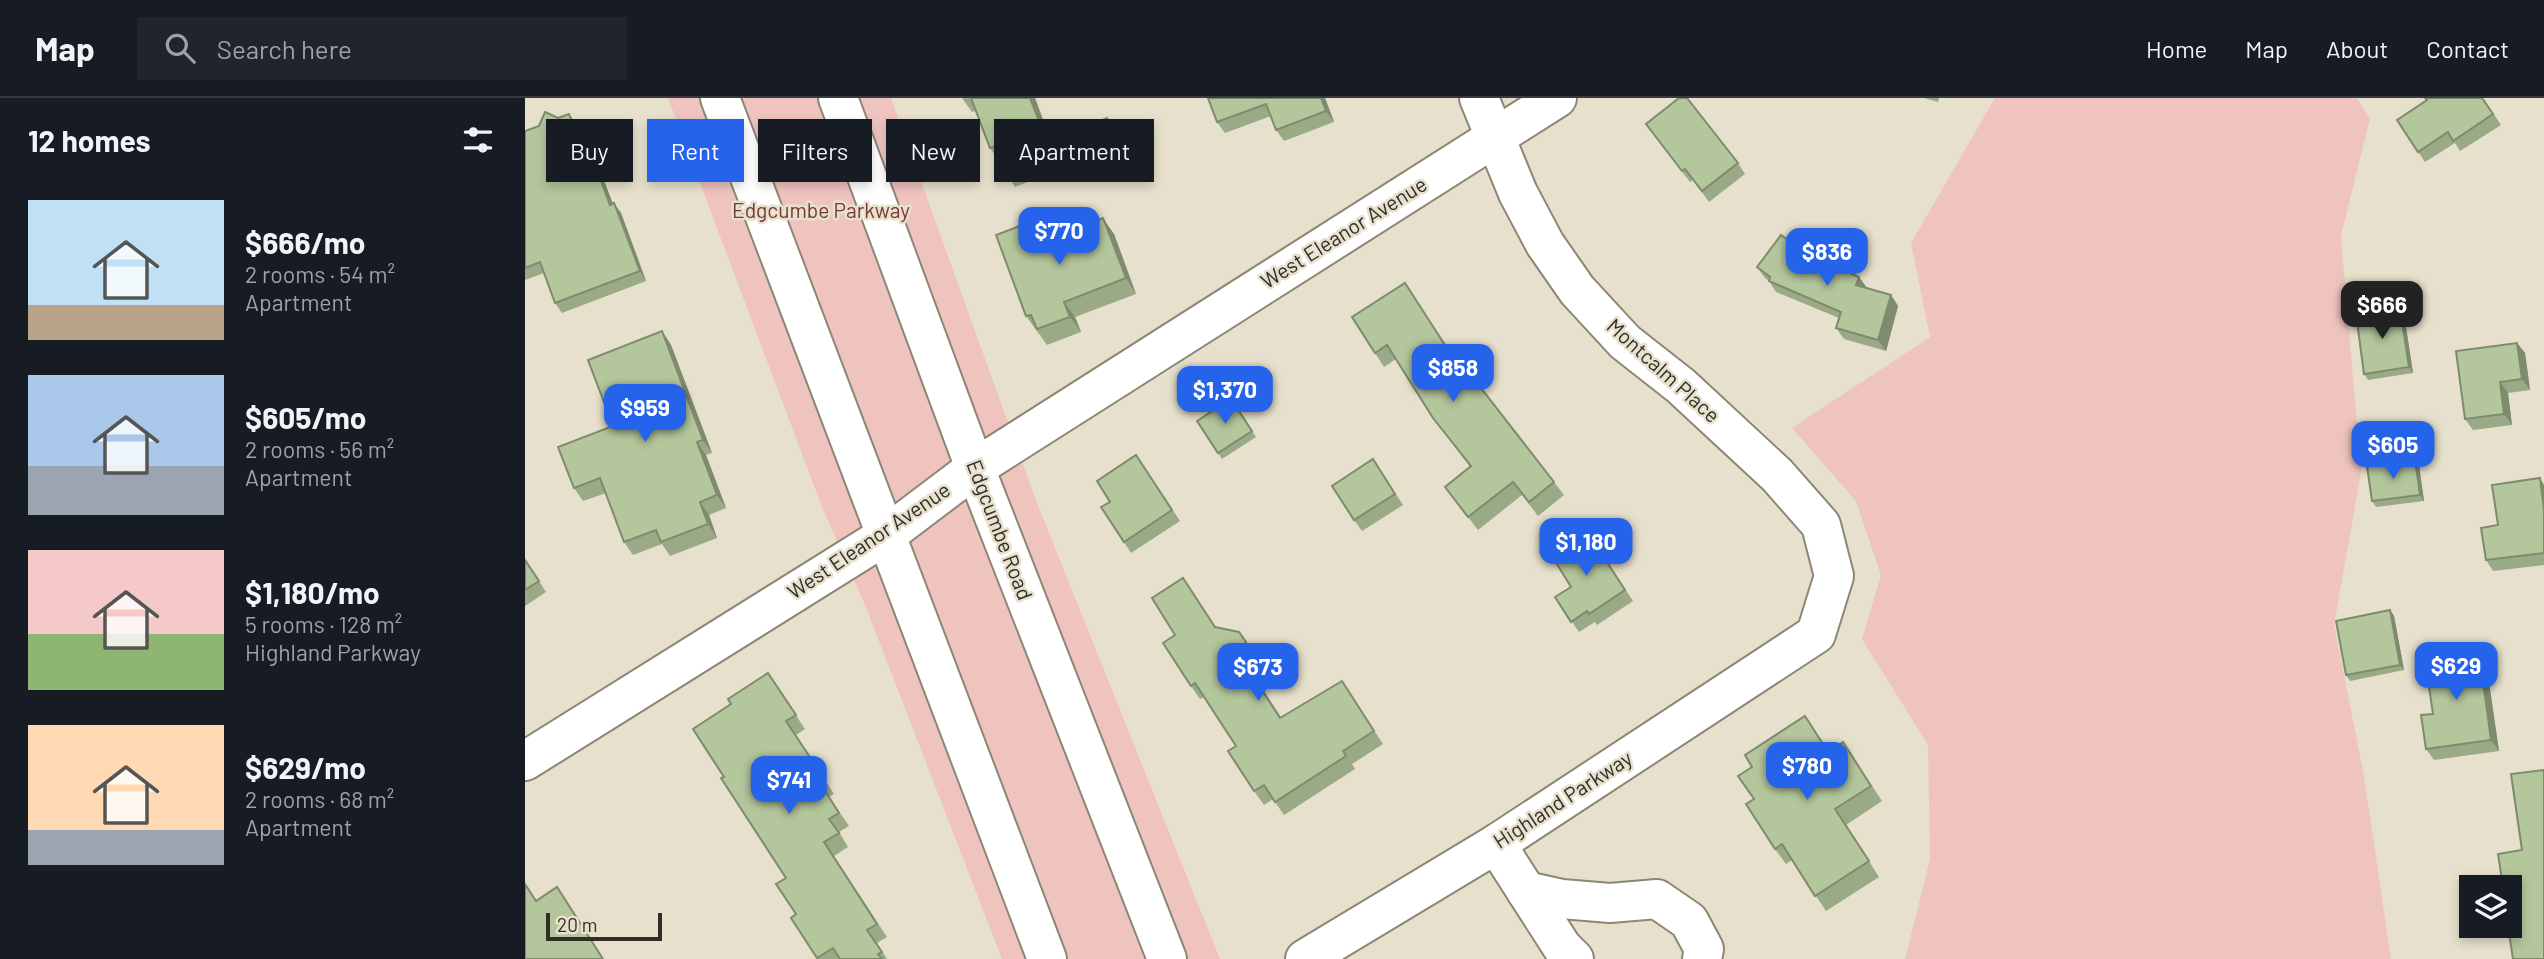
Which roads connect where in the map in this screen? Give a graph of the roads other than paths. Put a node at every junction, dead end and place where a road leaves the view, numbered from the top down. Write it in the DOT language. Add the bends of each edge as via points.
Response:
graph roads {
  1 [pos="720,98"];
  2 [pos="838,98"];
  3 [pos="1479,98"];
  4 [pos="1557,98"];
  5 [pos="1494,139"];
  6 [pos="975,468"];
  7 [pos="885,536"];
  8 [pos="1816,634"];
  9 [pos="525,761"];
  10 [pos="1496,845"];
  11 [pos="1526,891"];
  12 [pos="1047,959"];
  13 [pos="1167,959"];
  14 [pos="1305,959"];
  15 [pos="1574,959"];
  16 [pos="1702,959"];
  1 -- 7 [label="street"];
  2 -- 6 [label="street, Edgcumbe Road"];
  3 -- 5 [label="street, Montcalm Place"];
  4 -- 5 [label="street, West Eleanor Avenue"];
  5 -- 6 [label="street, West Eleanor Avenue"];
  5 -- 8 [label="street, Montcalm Place" via="1545,244 1577,290 1625,342 1681,386 1777,475 1821,525 1834,576"];
  6 -- 7 [label="street, West Eleanor Avenue"];
  6 -- 13 [label="street, Edgcumbe Road"];
  7 -- 9 [label="street, West Eleanor Avenue"];
  7 -- 12 [label="street"];
  8 -- 10 [label="street, Highland Parkway"];
  10 -- 11 [label="street"];
  10 -- 14 [label="street, Highland Parkway"];
  11 -- 15 [label="street"];
  11 -- 16 [label="street" via="1610,903 1657,899 1689,921 1704,949"];
}
